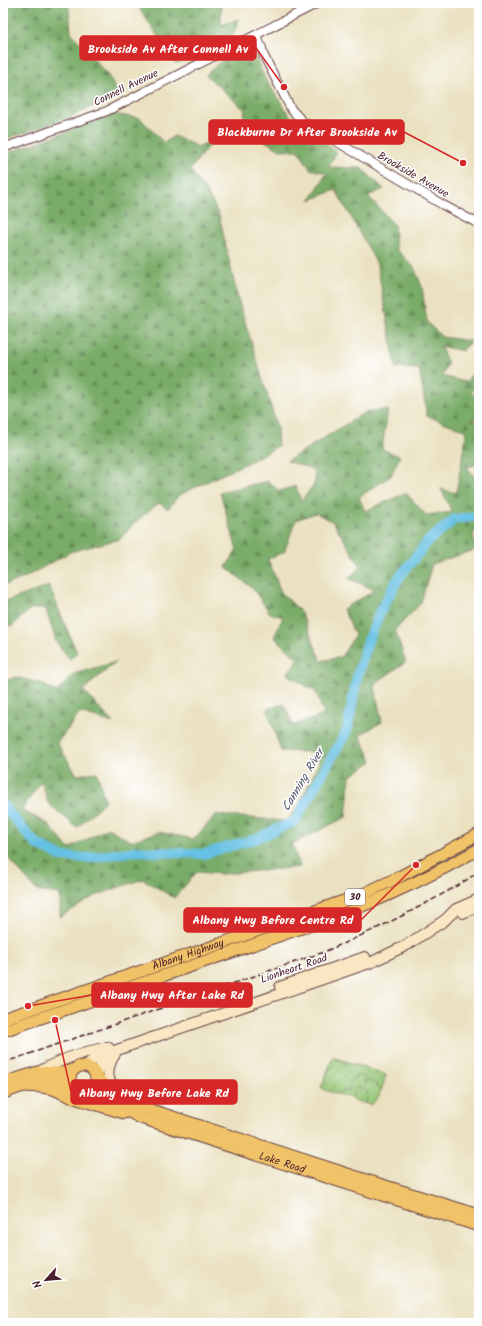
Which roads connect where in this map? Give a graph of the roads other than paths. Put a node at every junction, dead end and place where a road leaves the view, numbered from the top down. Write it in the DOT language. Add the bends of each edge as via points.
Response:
graph roads {
  1 [pos="318,3"];
  2 [pos="253,36"];
  3 [pos="3,148"];
  4 [pos="479,224"];
  5 [pos="479,834"];
  6 [pos="459,845"];
  7 [pos="479,849"];
  8 [pos="466,856"];
  9 [pos="479,899"];
  10 [pos="479,908"];
  11 [pos="445,920"];
  12 [pos="223,942"];
  13 [pos="228,953"];
  14 [pos="3,1019"];
  15 [pos="3,1031"];
  16 [pos="114,1048"];
  17 [pos="84,1066"];
  18 [pos="73,1070"];
  19 [pos="38,1072"];
  20 [pos="96,1076"];
  21 [pos="3,1083"];
  22 [pos="24,1086"];
  23 [pos="73,1087"];
  24 [pos="90,1091"];
  25 [pos="3,1093"];
  26 [pos="116,1096"];
  27 [pos="133,1114"];
  28 [pos="479,1215"];
  29 [pos="479,1226"];
  1 -- 2 [label="street, Connell Avenue"];
  2 -- 3 [label="street, Connell Avenue" via="107,111"];
  2 -- 4 [label="street, Brookside Avenue" via="262,48 262,54 291,109 302,121"];
  5 -- 6 [label="main road, Albany Highway / 30"];
  6 -- 8 [label="main road"];
  6 -- 12 [label="main road, Albany Highway / 30" via="370,891"];
  7 -- 8 [label="main road, Albany Highway / 30"];
  8 -- 13 [label="main road, Albany Highway / 30" via="370,904"];
  9 -- 11 [label="main road, Lionheart Road" via="456,909"];
  10 -- 11 [label="main road, Lionheart Road"];
  11 -- 16 [label="main road, Lionheart Road" via="406,945 372,962"];
  12 -- 13 [label="main road"];
  12 -- 14 [label="main road, Albany Highway / 30"];
  13 -- 15 [label="main road, Albany Highway / 30"];
  16 -- 17 [label="main road, Lionheart Road"];
  16 -- 19 [label="main road" via="93,1050 57,1062"];
  16 -- 20 [label="main road, Lionheart Road"];
  16 -- 26 [label="main road" via="108,1072"];
  17 -- 18 [label="main road"];
  17 -- 20 [label="main road" via="92,1068"];
  18 -- 19 [label="main road" via="60,1073"];
  18 -- 23 [label="main road" via="70,1080"];
  19 -- 21 [label="main road"];
  20 -- 24 [label="main road" via="96,1085"];
  20 -- 26 [label="main road, Lake Road" via="105,1088"];
  22 -- 23 [label="main road" via="51,1079"];
  22 -- 25 [label="main road"];
  22 -- 27 [label="main road" via="53,1089 106,1108"];
  23 -- 24 [label="main road" via="79,1092"];
  24 -- 27 [label="main road, Lake Road" via="106,1097"];
  26 -- 28 [label="main road, Lake Road" via="133,1104"];
  27 -- 29 [label="main road, Lake Road"];
}
